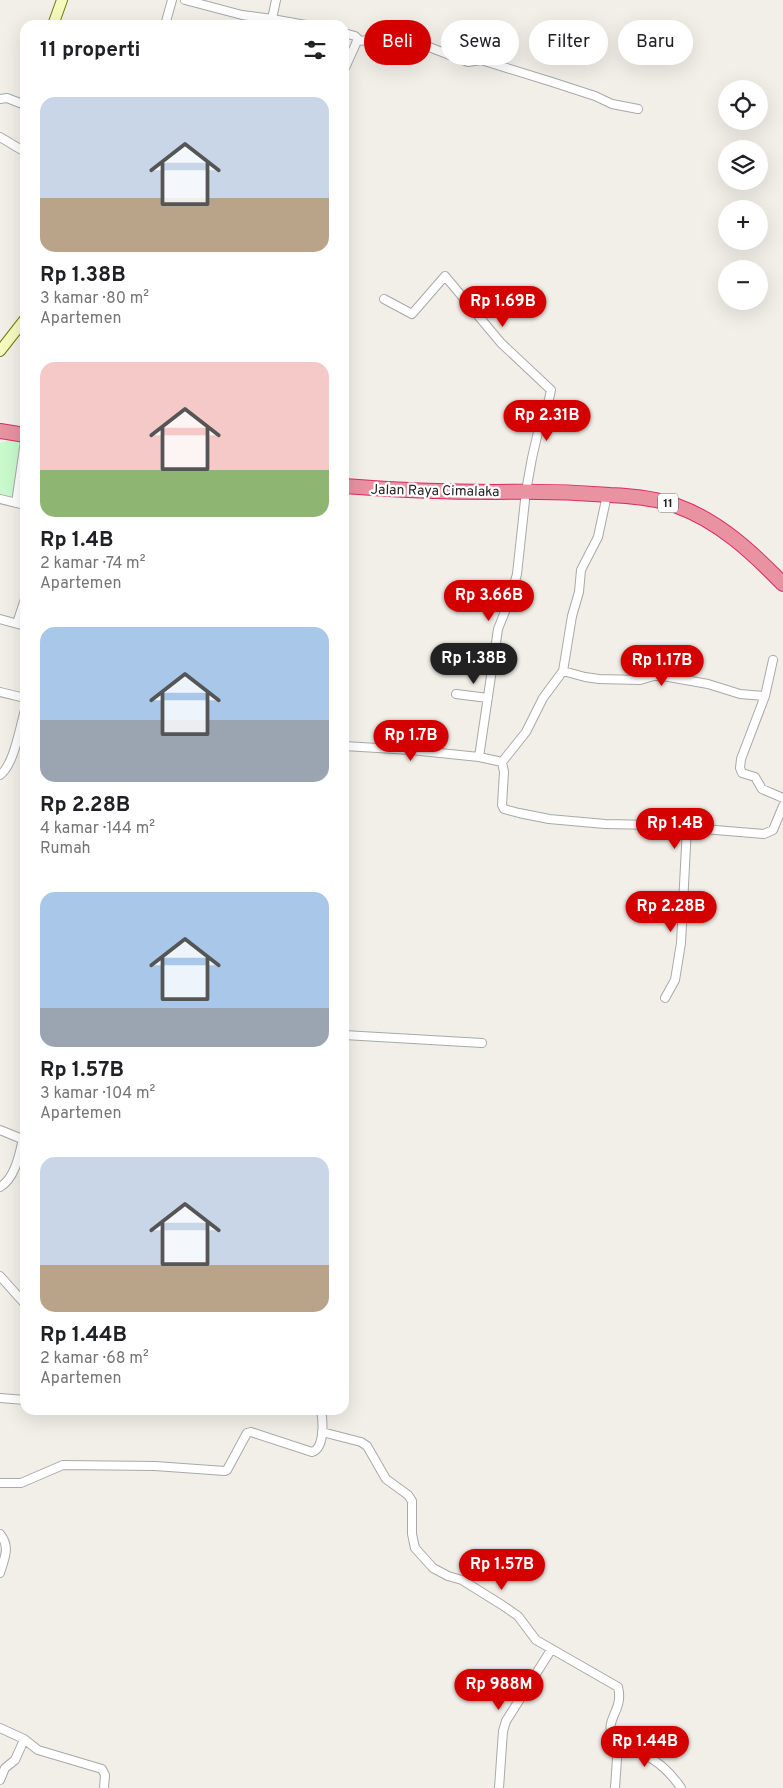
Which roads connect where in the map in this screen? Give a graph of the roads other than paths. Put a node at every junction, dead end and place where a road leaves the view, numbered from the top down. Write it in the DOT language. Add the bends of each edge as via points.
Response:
graph roads {
  1 [pos="62,0"];
  2 [pos="172,0"];
  3 [pos="185,0"];
  4 [pos="276,0"];
  5 [pos="55,20"];
  6 [pos="166,20"];
  7 [pos="264,20"];
  8 [pos="271,20"];
  9 [pos="349,34"];
  10 [pos="358,41"];
  11 [pos="349,60"];
  12 [pos="0,99"];
  13 [pos="20,103"];
  14 [pos="638,109"];
  15 [pos="0,137"];
  16 [pos="20,149"];
  17 [pos="384,299"];
  18 [pos="20,326"];
  19 [pos="0,352"];
  20 [pos="0,431"];
  21 [pos="20,434"];
  22 [pos="20,475"];
  23 [pos="349,486"];
  24 [pos="526,491"];
  25 [pos="607,495"];
  26 [pos="0,499"];
  27 [pos="16,503"];
  28 [pos="20,504"];
  29 [pos="783,584"];
  30 [pos="20,612"];
  31 [pos="0,619"];
  32 [pos="16,623"];
  33 [pos="20,624"];
  34 [pos="773,660"];
  35 [pos="563,671"];
  36 [pos="0,692"];
  37 [pos="456,694"];
  38 [pos="765,696"];
  39 [pos="20,697"];
  40 [pos="488,698"];
  41 [pos="20,727"];
  42 [pos="349,746"];
  43 [pos="479,758"];
  44 [pos="502,762"];
  45 [pos="0,775"];
  46 [pos="783,798"];
  47 [pos="783,806"];
  48 [pos="687,827"];
  49 [pos="665,998"];
  50 [pos="349,1035"];
  51 [pos="482,1043"];
  52 [pos="0,1130"];
  53 [pos="20,1137"];
  54 [pos="20,1151"];
  55 [pos="0,1187"];
  56 [pos="0,1276"];
  57 [pos="20,1298"];
  58 [pos="0,1398"];
  59 [pos="20,1400"];
  60 [pos="321,1415"];
  61 [pos="322,1432"];
  62 [pos="0,1483"];
  63 [pos="0,1534"];
  64 [pos="0,1573"];
  65 [pos="551,1650"];
  66 [pos="0,1728"];
  67 [pos="24,1740"];
  68 [pos="618,1744"];
  69 [pos="0,1780"];
  70 [pos="104,1788"];
  71 [pos="499,1788"];
  72 [pos="615,1788"];
  73 [pos="681,1788"];
  1 -- 5 [label="street"];
  2 -- 6 [label="street"];
  3 -- 7 [label="street"];
  4 -- 8 [label="street"];
  9 -- 10 [label="street" via="357,36"];
  10 -- 11 [label="street"];
  10 -- 14 [label="street" via="369,40 378,29 468,62 481,60 612,104"];
  12 -- 13 [label="street"];
  15 -- 16 [label="street"];
  17 -- 24 [label="street" via="412,314 444,276 501,343 551,390 541,419"];
  18 -- 19 [label="street"];
  20 -- 21 [label="highway"];
  22 -- 27 [label="street"];
  23 -- 24 [label="highway, Jalan Raya Cimalaka / 11"];
  24 -- 25 [label="highway, 11"];
  24 -- 40 [label="street" via="517,574 498,629"];
  25 -- 29 [label="highway, 11" via="655,500 692,512 745,547"];
  25 -- 35 [label="street" via="598,537 581,570"];
  26 -- 27 [label="street"];
  27 -- 28 [label="street"];
  30 -- 32 [label="street"];
  31 -- 32 [label="street"];
  32 -- 33 [label="street"];
  34 -- 38 [label="street"];
  35 -- 38 [label="street" via="599,678 640,680 663,676 740,694"];
  35 -- 44 [label="street" via="543,698 526,732"];
  36 -- 39 [label="street"];
  37 -- 40 [label="street"];
  38 -- 46 [label="street" via="742,756 740,771 755,776 762,789"];
  40 -- 43 [label="street"];
  41 -- 45 [label="street" via="6,770"];
  42 -- 43 [label="street"];
  43 -- 44 [label="street"];
  44 -- 48 [label="street" via="502,805 506,810 549,819"];
  47 -- 48 [label="street" via="773,830 764,834"];
  48 -- 49 [label="street" via="681,943 675,980"];
  50 -- 51 [label="street"];
  52 -- 53 [label="street"];
  54 -- 55 [label="street" via="13,1173"];
  56 -- 57 [label="street"];
  58 -- 59 [label="street"];
  60 -- 61 [label="street"];
  61 -- 62 [label="street" via="318,1448 312,1452 246,1433 225,1471 62,1465 21,1483"];
  61 -- 65 [label="street" via="367,1446 386,1480 408,1495 412,1501 415,1548 433,1568 462,1580 518,1616 536,1640"];
  63 -- 64 [label="street" via="7,1547"];
  65 -- 68 [label="street" via="618,1687 620,1698 610,1729"];
  65 -- 71 [label="street" via="506,1721"];
  66 -- 67 [label="street"];
  67 -- 69 [label="street" via="15,1760 5,1768"];
  67 -- 70 [label="street" via="38,1750 102,1769"];
  68 -- 72 [label="street"];
  68 -- 73 [label="street" via="663,1766"];
}
